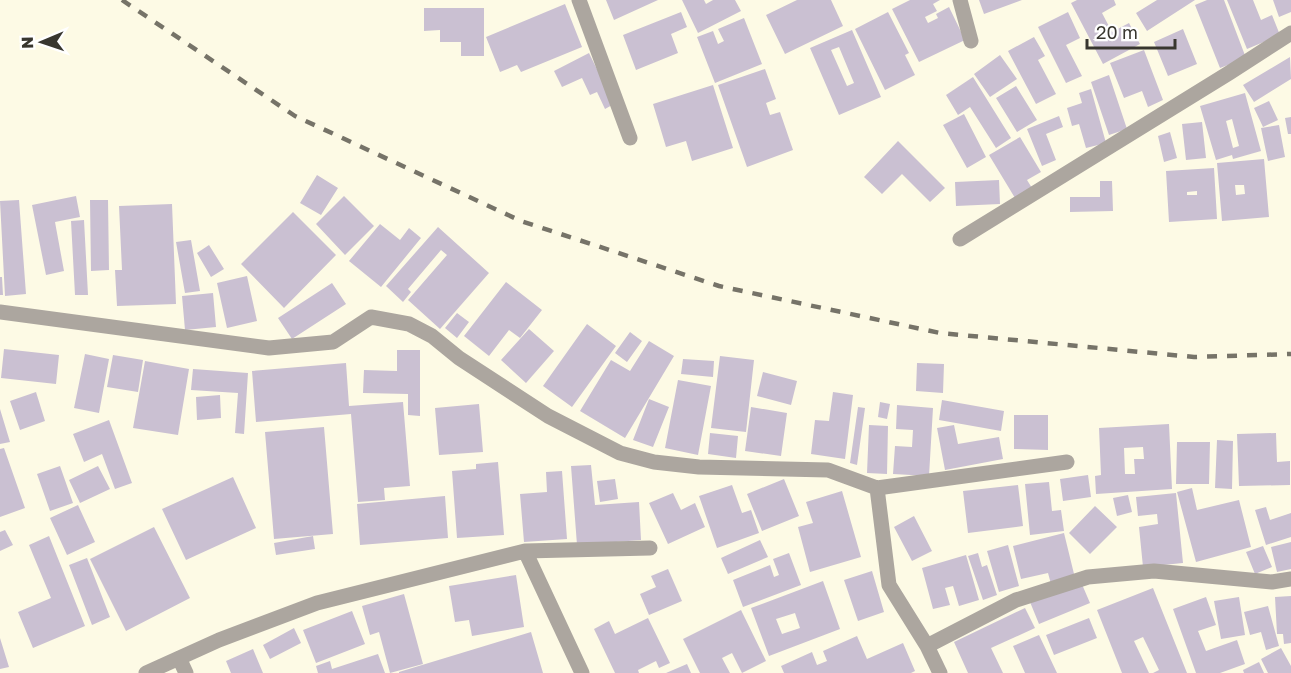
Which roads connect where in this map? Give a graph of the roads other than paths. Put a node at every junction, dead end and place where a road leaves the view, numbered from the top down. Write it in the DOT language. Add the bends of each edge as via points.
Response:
graph roads {
  1 [pos="579,0"];
  2 [pos="960,0"];
  3 [pos="1291,33"];
  4 [pos="971,41"];
  5 [pos="630,138"];
  6 [pos="960,239"];
  7 [pos="0,312"];
  8 [pos="1067,462"];
  9 [pos="877,488"];
  10 [pos="650,548"];
  11 [pos="525,551"];
  12 [pos="1291,579"];
  13 [pos="927,646"];
  14 [pos="179,658"];
  15 [pos="146,673"];
  16 [pos="186,673"];
  17 [pos="582,673"];
  18 [pos="940,673"];
  1 -- 5 [label="street"];
  2 -- 4 [label="street"];
  3 -- 6 [label="street"];
  7 -- 9 [label="street" via="268,348 333,342 370,317 409,324 548,416 620,453 699,467 828,470"];
  8 -- 9 [label="street"];
  9 -- 13 [label="street" via="889,585"];
  10 -- 11 [label="street"];
  11 -- 14 [label="street" via="317,603"];
  11 -- 17 [label="street"];
  12 -- 13 [label="street" via="1272,582 1154,571 1088,576 1016,600"];
  13 -- 18 [label="street"];
  14 -- 15 [label="street"];
  14 -- 16 [label="street"];
}
